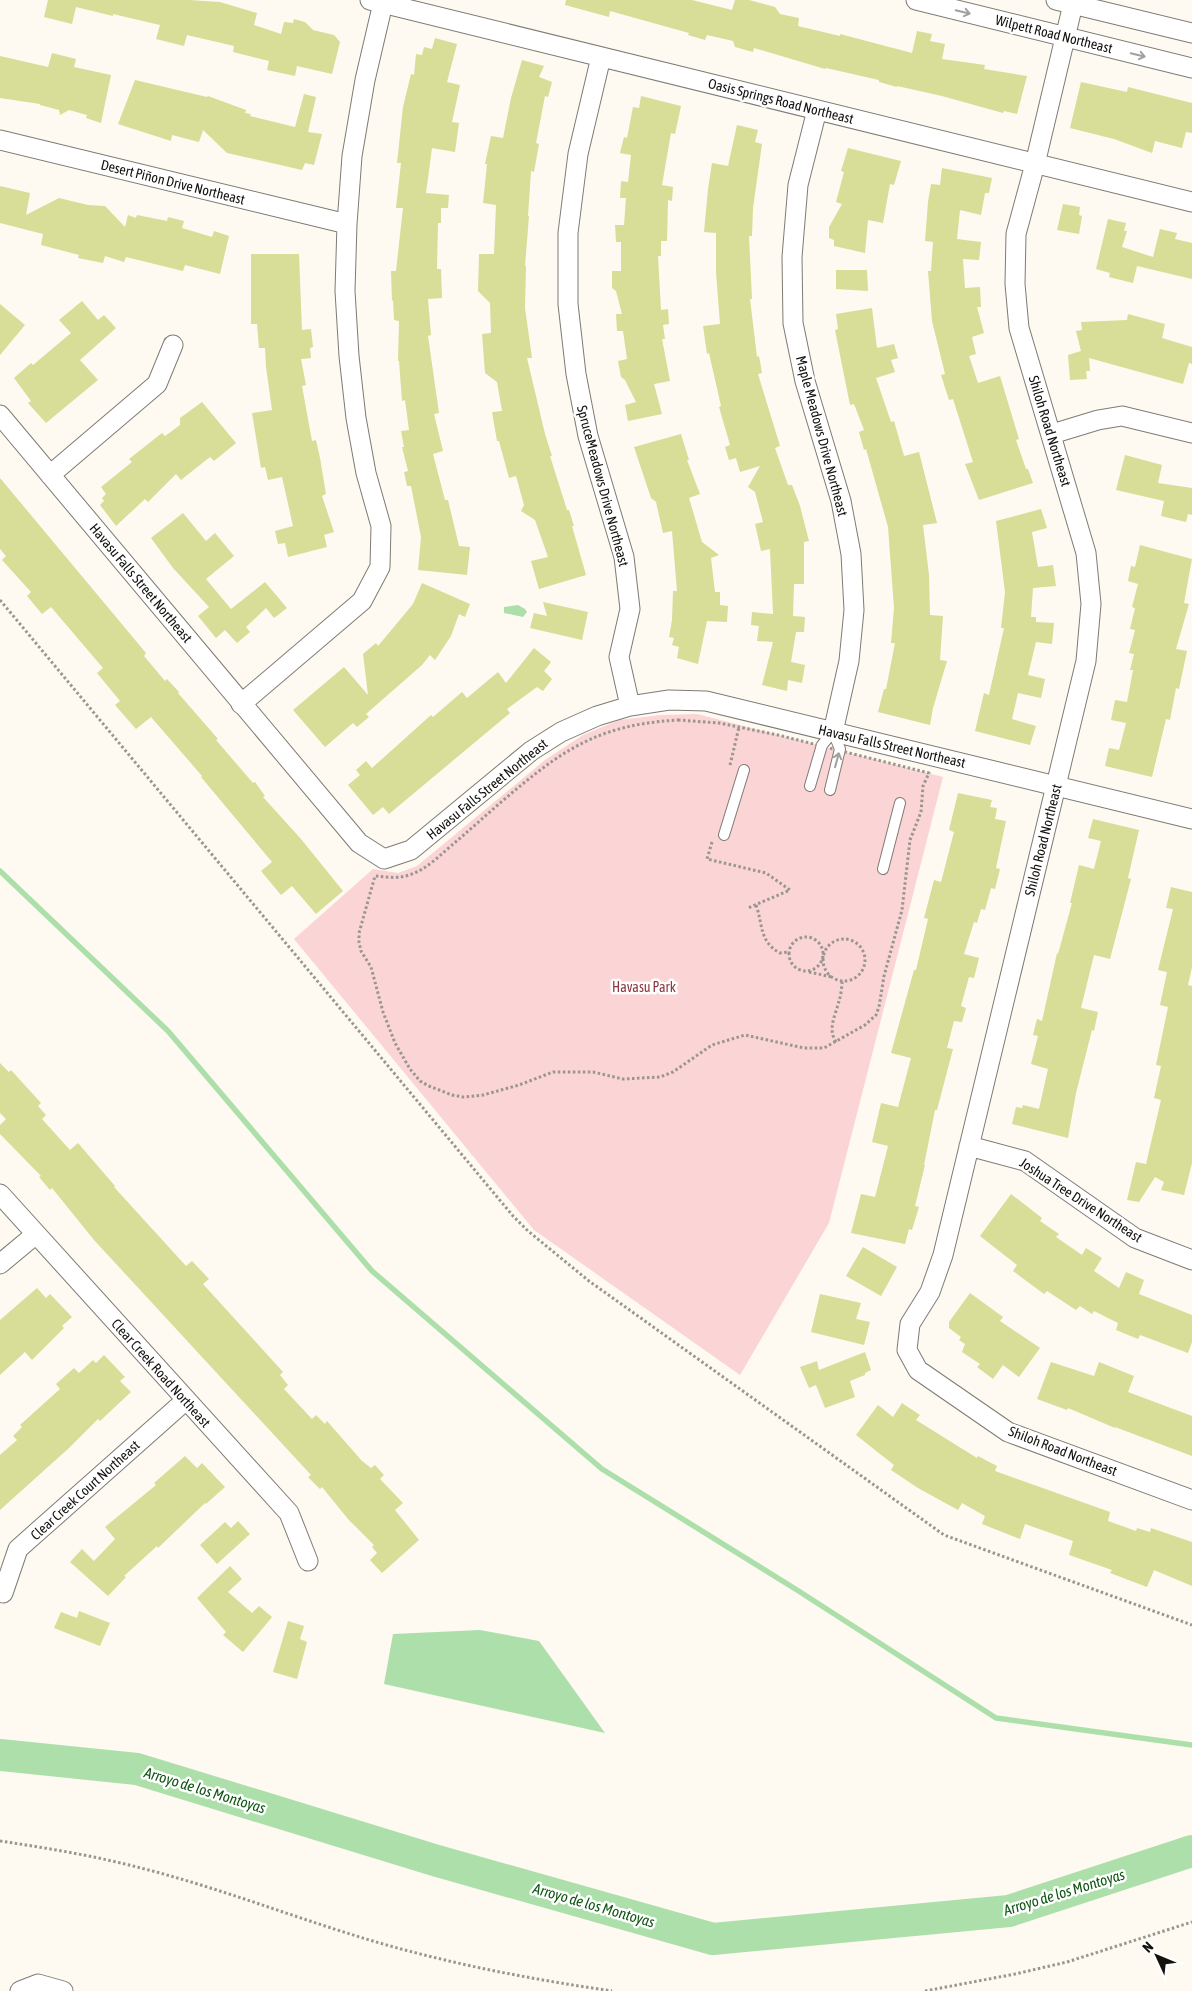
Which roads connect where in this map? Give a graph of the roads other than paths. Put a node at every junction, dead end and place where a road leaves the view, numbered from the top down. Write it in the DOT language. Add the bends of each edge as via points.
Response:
graph roads {
  1 [pos="916,0"];
  2 [pos="380,1"];
  3 [pos="1067,1"];
  4 [pos="1192,33"];
  5 [pos="1065,36"];
  6 [pos="601,57"];
  7 [pos="1192,68"];
  8 [pos="817,110"];
  9 [pos="0,140"];
  10 [pos="1035,164"];
  11 [pos="1192,202"];
  12 [pos="347,224"];
  13 [pos="173,345"];
  14 [pos="0,415"];
  15 [pos="1192,433"];
  16 [pos="1052,434"];
  17 [pos="50,475"];
  18 [pos="241,704"];
  19 [pos="630,706"];
  20 [pos="827,739"];
  21 [pos="744,770"];
  22 [pos="1056,785"];
  23 [pos="810,786"];
  24 [pos="830,790"];
  25 [pos="900,803"];
  26 [pos="1192,819"];
  27 [pos="724,835"];
  28 [pos="883,869"];
  29 [pos="969,1146"];
  30 [pos="0,1194"];
  31 [pos="36,1234"];
  32 [pos="1192,1260"];
  33 [pos="0,1264"];
  34 [pos="186,1400"];
  35 [pos="1192,1500"];
  36 [pos="308,1561"];
  37 [pos="3,1593"];
  38 [pos="20,1991"];
  39 [pos="63,1991"];
  1 -- 5 [label="street, Wilpett Road Northeast, one-way"];
  2 -- 6 [label="street, Oasis Springs Road Northeast"];
  2 -- 12 [label="street" via="352,156"];
  3 -- 4 [label="street"];
  3 -- 5 [label="street, Shiloh Road Northeast"];
  5 -- 7 [label="street, Wilpett Road Northeast, one-way"];
  5 -- 10 [label="street, Shiloh Road Northeast"];
  6 -- 8 [label="street, Oasis Springs Road Northeast"];
  6 -- 19 [label="street, SpruceMeadows Drive Northeast" via="578,154 568,233 568,304 576,374 588,436 624,557 630,609 619,657"];
  8 -- 10 [label="street, Oasis Springs Road Northeast"];
  8 -- 20 [label="street, Maple Meadows Drive Northeast" via="798,186 792,256 793,323 805,381 841,501 851,554 854,610 849,661"];
  9 -- 12 [label="street, Desert Piñon Drive Northeast"];
  10 -- 11 [label="street, Oasis Springs Road Northeast"];
  10 -- 16 [label="street, Shiloh Road Northeast" via="1016,234 1015,284 1019,328"];
  12 -- 18 [label="street" via="345,291 349,356 366,473 381,526 380,567 362,601"];
  13 -- 17 [label="street" via="157,384"];
  14 -- 17 [label="street, Havasu Falls Street Northeast"];
  15 -- 16 [label="street" via="1122,416"];
  16 -- 22 [label="street, Shiloh Road Northeast" via="1086,553 1091,604 1086,661"];
  17 -- 18 [label="street, Havasu Falls Street Northeast"];
  18 -- 19 [label="street, Havasu Falls Street Northeast" via="359,843 384,859 412,850 531,751 561,732"];
  19 -- 20 [label="street, Havasu Falls Street Northeast" via="668,700 706,701"];
  20 -- 22 [label="street, Havasu Falls Street Northeast"];
  20 -- 23 [label="lane"];
  24 -- 20 [label="lane, one-way" via="840,752"];
  21 -- 27 [label="lane"];
  22 -- 26 [label="street, Havasu Falls Street Northeast"];
  22 -- 29 [label="street, Shiloh Road Northeast"];
  25 -- 28 [label="lane"];
  29 -- 32 [label="street, Joshua Tree Drive Northeast" via="1025,1161 1135,1238"];
  29 -- 35 [label="street, Shiloh Road Northeast" via="943,1255 930,1292 910,1324 907,1350 918,1370 1008,1432"];
  30 -- 31 [label="street, Clear Creek Road Northeast"];
  31 -- 33 [label="street"];
  31 -- 34 [label="street, Clear Creek Road Northeast"];
  34 -- 36 [label="street, Clear Creek Road Northeast" via="288,1513"];
  34 -- 37 [label="street, Clear Creek Court Northeast" via="18,1549"];
  38 -- 39 [label="street" via="38,1984"];
}
